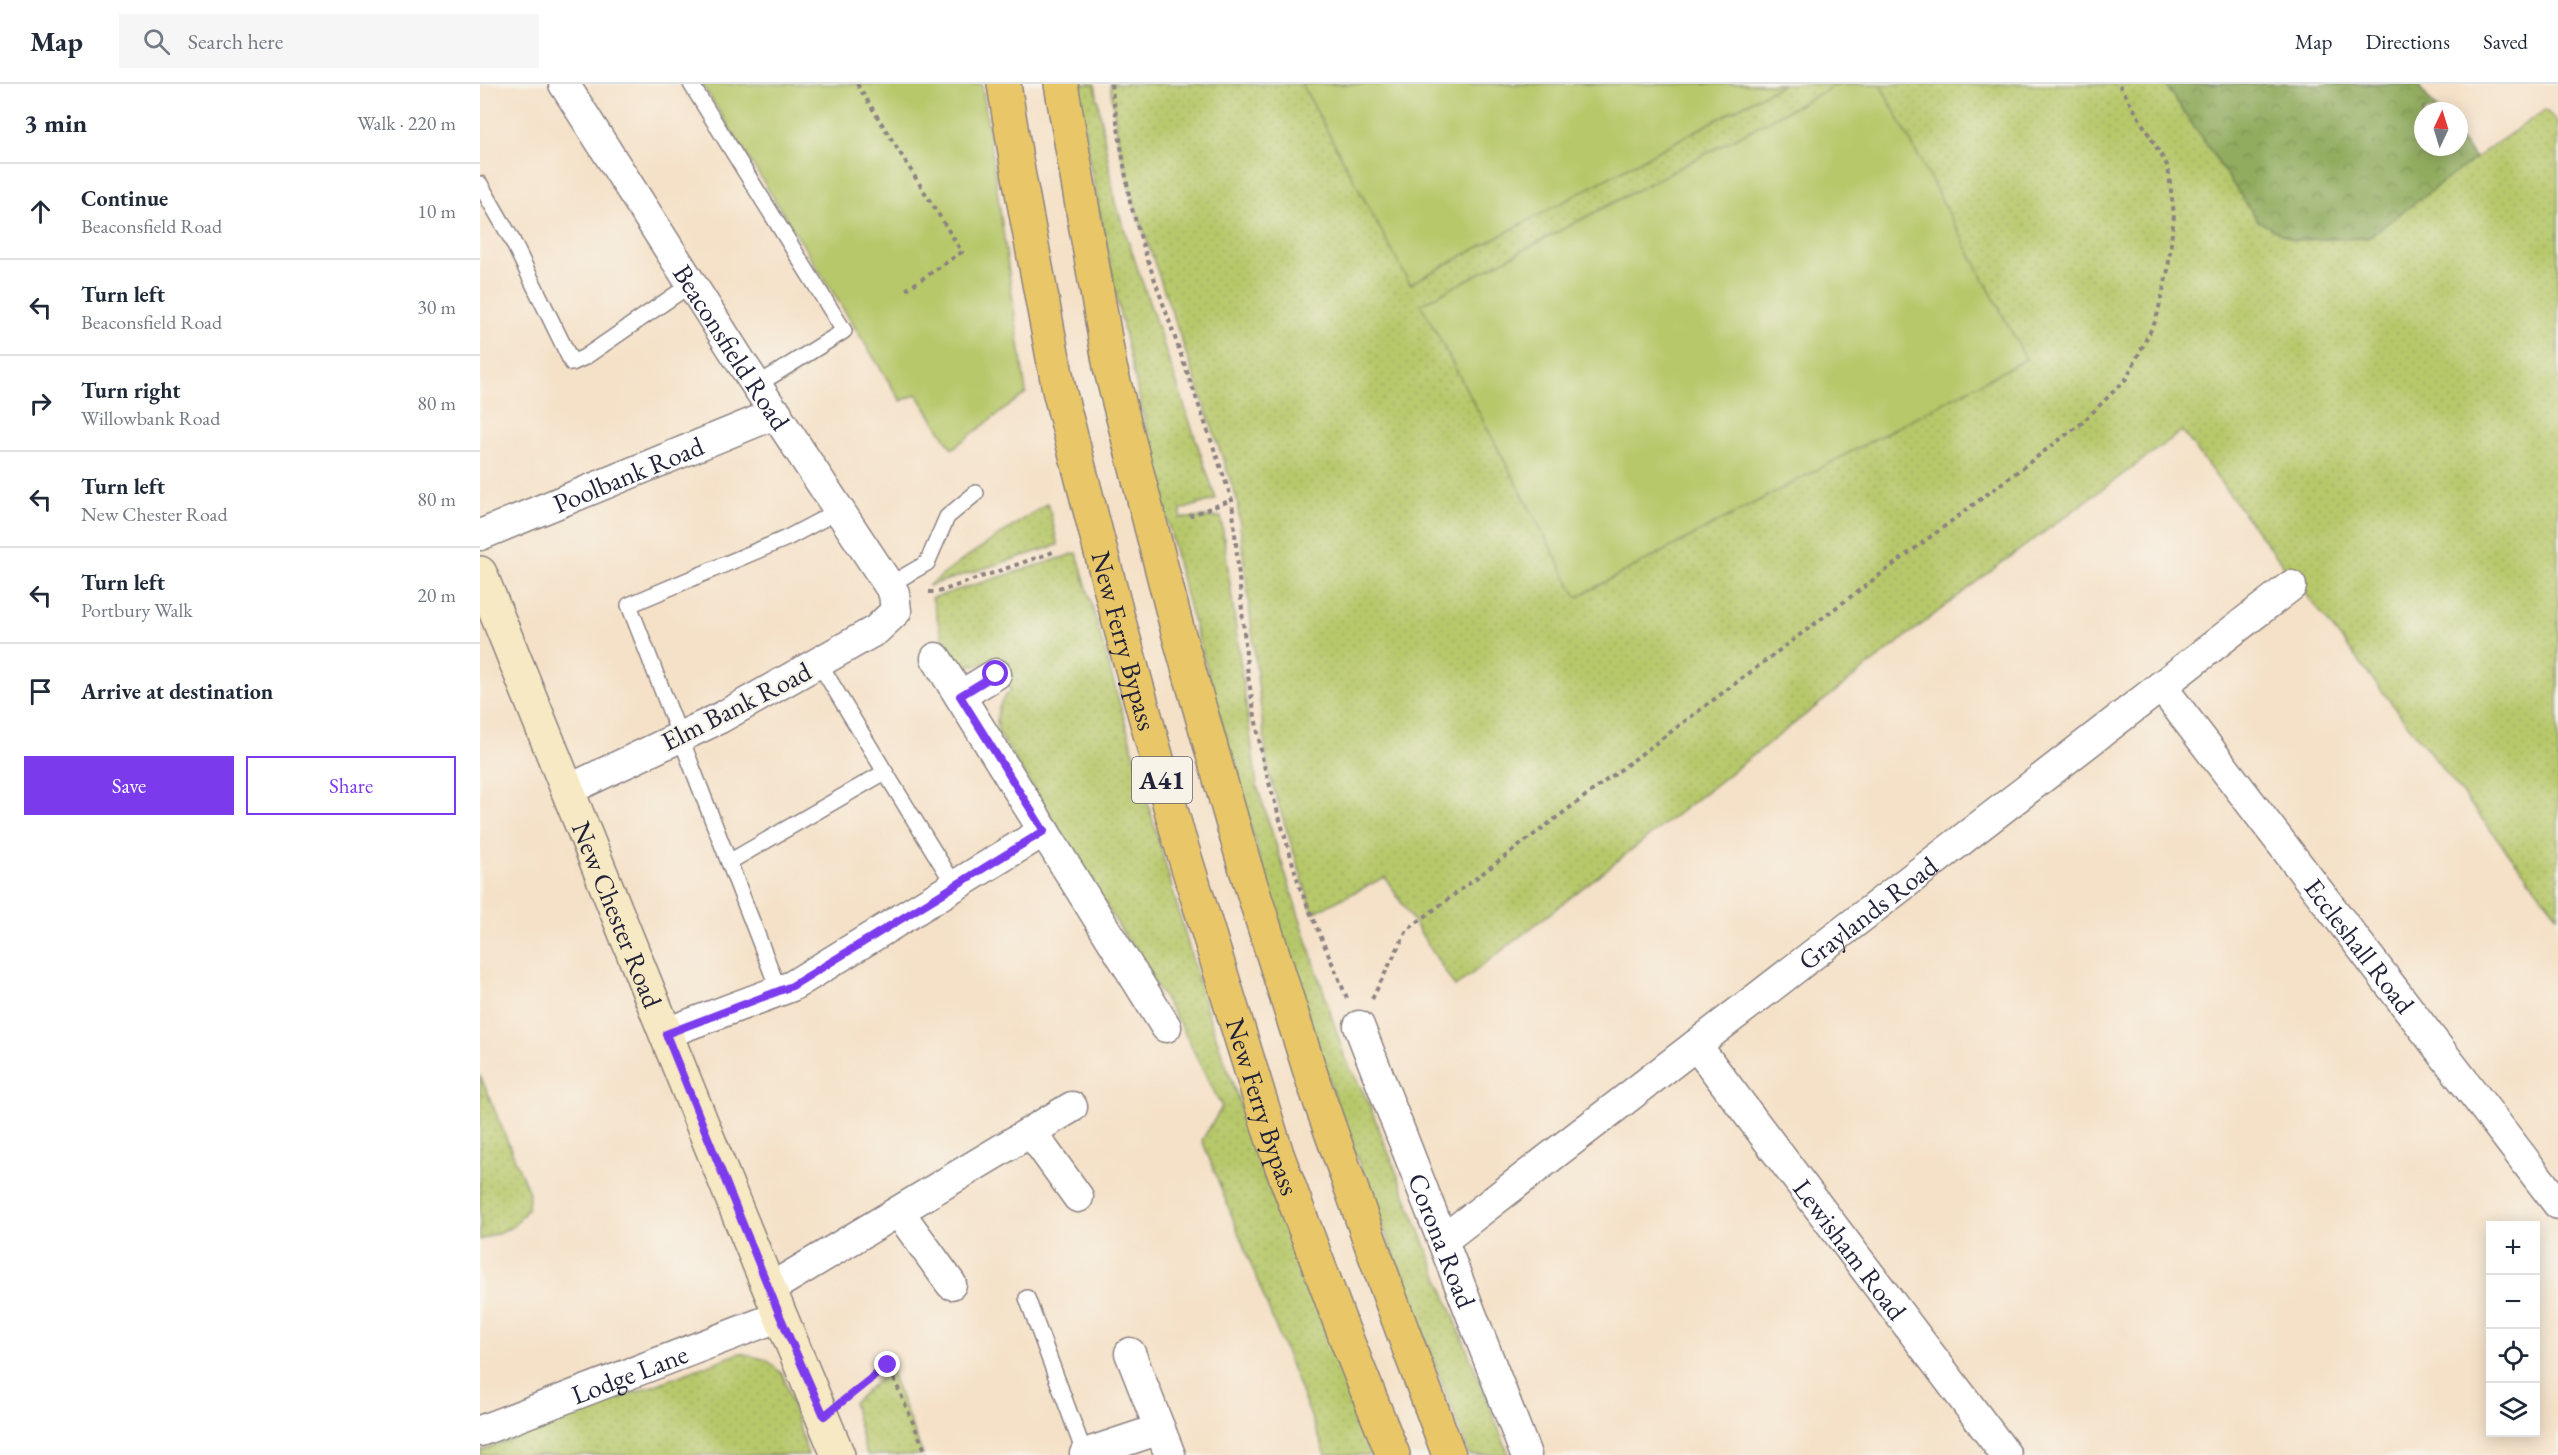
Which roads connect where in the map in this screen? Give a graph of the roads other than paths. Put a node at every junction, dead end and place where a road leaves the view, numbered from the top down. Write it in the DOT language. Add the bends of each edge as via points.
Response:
graph roads {
  1 [pos="564,84"];
  2 [pos="691,84"];
  3 [pos="1004,84"];
  4 [pos="1061,84"];
  5 [pos="480,184"];
  6 [pos="691,284"];
  7 [pos="757,385"];
  8 [pos="777,413"];
  9 [pos="976,493"];
  10 [pos="840,510"];
  11 [pos="480,535"];
  12 [pos="480,573"];
  13 [pos="2291,586"];
  14 [pos="893,596"];
  15 [pos="936,658"];
  16 [pos="819,663"];
  17 [pos="996,674"];
  18 [pos="2161,686"];
  19 [pos="960,696"];
  20 [pos="680,736"];
  21 [pos="885,772"];
  22 [pos="568,790"];
  23 [pos="1044,831"];
  24 [pos="729,862"];
  25 [pos="955,886"];
  26 [pos="779,991"];
  27 [pos="1359,1026"];
  28 [pos="1166,1027"];
  29 [pos="666,1034"];
  30 [pos="1696,1045"];
  31 [pos="1072,1107"];
  32 [pos="1031,1132"];
  33 [pos="1078,1197"];
  34 [pos="2558,1204"];
  35 [pos="899,1212"];
  36 [pos="1443,1240"];
  37 [pos="951,1284"];
  38 [pos="1027,1298"];
  39 [pos="775,1302"];
  40 [pos="1130,1353"];
  41 [pos="483,1421"];
  42 [pos="1165,1442"];
  43 [pos="838,1455"];
  44 [pos="1085,1455"];
  45 [pos="1393,1455"];
  46 [pos="1449,1455"];
  47 [pos="1526,1455"];
  48 [pos="2006,1455"];
  1 -- 6 [label="street, Beaconsfield Road"];
  2 -- 7 [label="lane" via="844,331"];
  3 -- 45 [label="highway, New Ferry Bypass / A41" via="1059,390 1178,835 1277,1154"];
  4 -- 46 [label="highway, New Ferry Bypass / A41" via="1110,367 1178,632 1314,1084"];
  5 -- 6 [label="lane" via="572,363"];
  6 -- 7 [label="street, Beaconsfield Road"];
  7 -- 8 [label="street, Beaconsfield Road"];
  8 -- 10 [label="street, Beaconsfield Road"];
  8 -- 11 [label="street, Poolbank Road"];
  9 -- 14 [label="lane" via="947,517 927,563"];
  10 -- 14 [label="street, Beaconsfield Road"];
  10 -- 20 [label="lane" via="788,538 629,605"];
  12 -- 22 [label="main road, New Chester Road"];
  13 -- 18 [label="street, Graylands Road"];
  14 -- 16 [label="street, Elm Bank Road" via="876,630"];
  15 -- 19 [label="street"];
  16 -- 20 [label="street, Elm Bank Road"];
  16 -- 21 [label="lane"];
  17 -- 19 [label="street"];
  18 -- 30 [label="street, Graylands Road"];
  18 -- 34 [label="street, Eccleshall Road"];
  19 -- 23 [label="street"];
  20 -- 22 [label="street, Elm Bank Road"];
  20 -- 24 [label="lane"];
  21 -- 24 [label="lane"];
  21 -- 25 [label="lane"];
  22 -- 29 [label="main road, New Chester Road"];
  23 -- 25 [label="street"];
  23 -- 28 [label="street"];
  24 -- 26 [label="lane"];
  25 -- 26 [label="street"];
  26 -- 29 [label="street"];
  27 -- 36 [label="street, Corona Road"];
  29 -- 39 [label="main road, New Chester Road"];
  30 -- 36 [label="street, Graylands Road"];
  30 -- 48 [label="street, Lewisham Road"];
  31 -- 32 [label="street, Lodge Lane"];
  32 -- 33 [label="street"];
  32 -- 35 [label="street, Lodge Lane"];
  35 -- 37 [label="street"];
  35 -- 39 [label="street, Lodge Lane"];
  36 -- 47 [label="street, Corona Road"];
  38 -- 44 [label="lane"];
  39 -- 41 [label="street, Lodge Lane"];
  39 -- 43 [label="main road, New Chester Road"];
  40 -- 42 [label="street"];
  42 -- 44 [label="street"];
}
